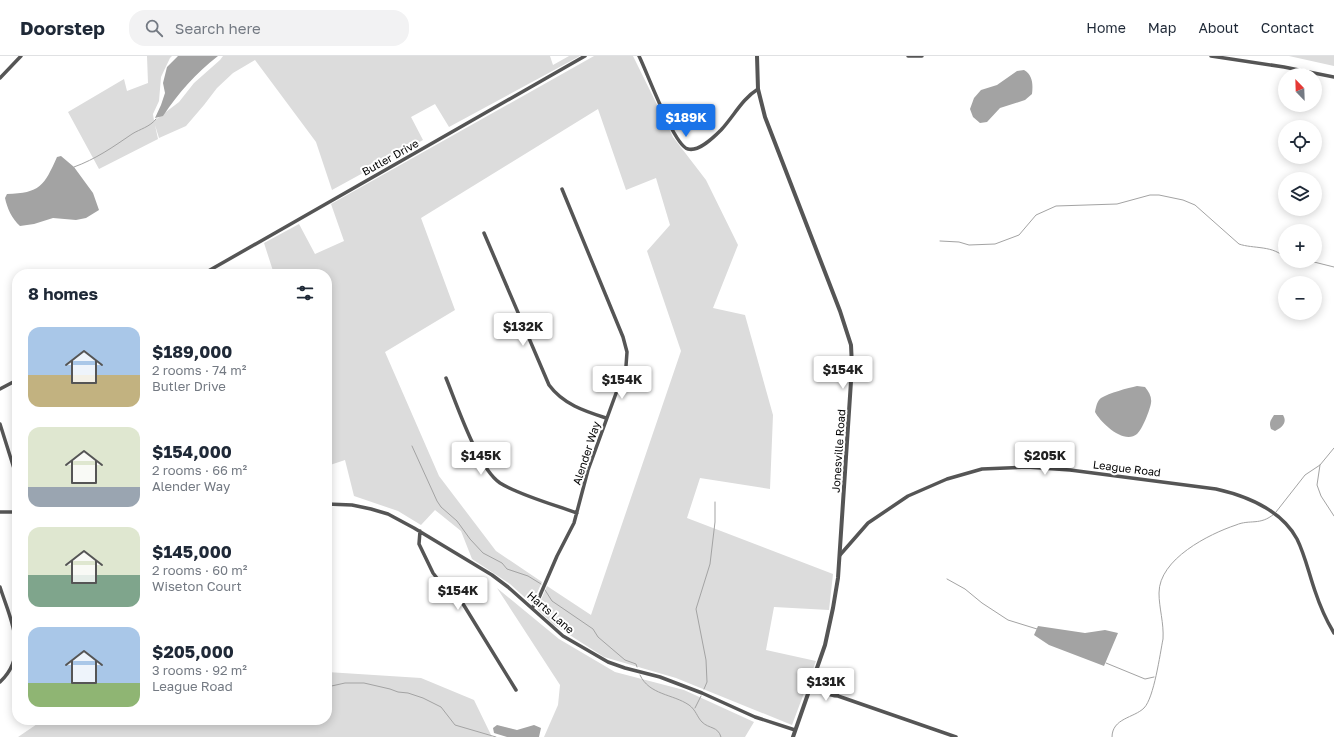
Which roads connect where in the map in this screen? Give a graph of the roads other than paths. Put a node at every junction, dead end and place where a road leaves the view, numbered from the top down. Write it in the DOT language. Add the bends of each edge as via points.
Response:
graph roads {
  1 [pos="21,56"];
  2 [pos="586,56"];
  3 [pos="639,56"];
  4 [pos="757,56"];
  5 [pos="908,56"];
  6 [pos="922,56"];
  7 [pos="1211,56"];
  8 [pos="1334,77"];
  9 [pos="0,78"];
  10 [pos="758,89"];
  11 [pos="562,189"];
  12 [pos="484,233"];
  13 [pos="212,269"];
  14 [pos="446,378"];
  15 [pos="12,382"];
  16 [pos="0,388"];
  17 [pos="606,418"];
  18 [pos="0,424"];
  19 [pos="12,462"];
  20 [pos="332,504"];
  21 [pos="0,512"];
  22 [pos="12,512"];
  23 [pos="577,513"];
  24 [pos="420,531"];
  25 [pos="840,555"];
  26 [pos="0,587"];
  27 [pos="532,608"];
  28 [pos="12,624"];
  29 [pos="1334,633"];
  30 [pos="12,666"];
  31 [pos="0,682"];
  32 [pos="811,686"];
  33 [pos="516,690"];
  34 [pos="821,690"];
  35 [pos="838,696"];
  36 [pos="795,730"];
  37 [pos="793,737"];
  38 [pos="956,737"];
  1 -- 9 [label="street"];
  2 -- 13 [label="street, Butler Drive"];
  3 -- 10 [label="street" via="679,142 689,150 715,136 745,100"];
  4 -- 10 [label="street, Jonesville Road"];
  5 -- 6 [label="street"];
  7 -- 8 [label="street"];
  10 -- 25 [label="street, Jonesville Road" via="765,117 840,311 851,348 850,406"];
  11 -- 17 [label="street, Alender Way" via="626,347 626,366"];
  12 -- 17 [label="street" via="548,385 566,402"];
  14 -- 23 [label="street" via="479,456 490,475 507,487"];
  15 -- 16 [label="street"];
  17 -- 23 [label="street, Alender Way" via="588,470"];
  18 -- 19 [label="street"];
  20 -- 24 [label="street, Harts Lane" via="376,510"];
  21 -- 22 [label="street"];
  23 -- 27 [label="street, Alender Way"];
  24 -- 27 [label="street, Harts Lane" via="492,575"];
  24 -- 33 [label="street" via="419,544 433,573 460,599"];
  25 -- 29 [label="street, League Road" via="868,523 908,496 962,474 991,468 1070,470 1210,488 1247,498 1269,510 1289,528 1298,541 1319,604"];
  25 -- 32 [label="street, Jonesville Road" via="829,629"];
  26 -- 28 [label="street"];
  27 -- 36 [label="street, Harts Lane" via="563,636 608,662 660,677 755,718"];
  30 -- 31 [label="street"];
  32 -- 34 [label="street"];
  32 -- 36 [label="street, Jonesville Road"];
  34 -- 35 [label="street" via="830,696"];
  34 -- 35 [label="street" via="830,689"];
  35 -- 38 [label="street"];
  36 -- 37 [label="street, Jonesville Road"];
}
